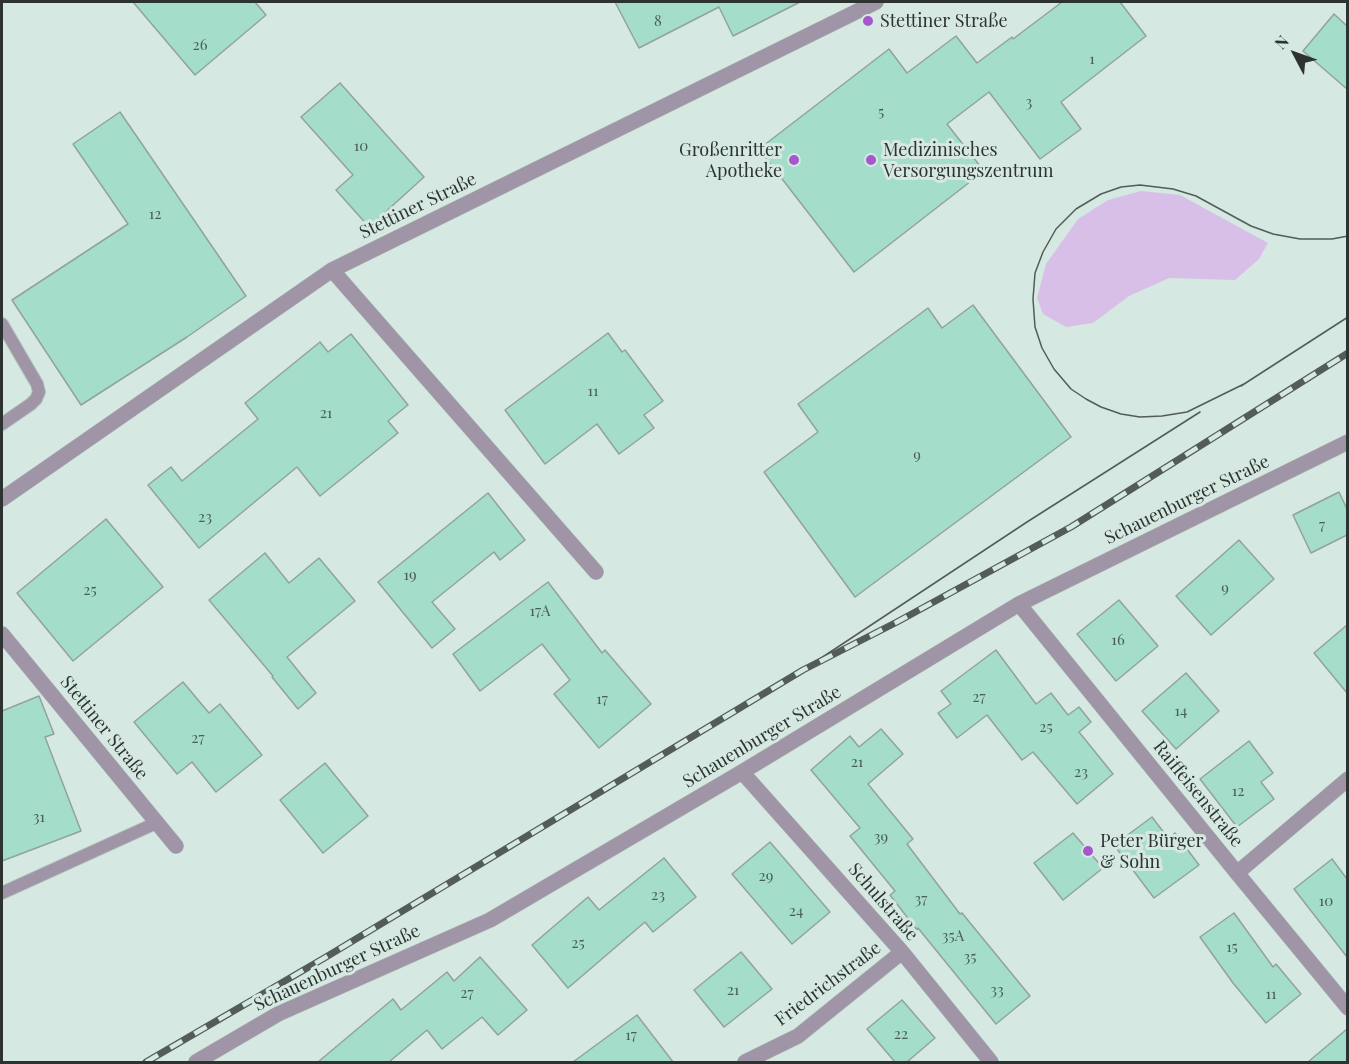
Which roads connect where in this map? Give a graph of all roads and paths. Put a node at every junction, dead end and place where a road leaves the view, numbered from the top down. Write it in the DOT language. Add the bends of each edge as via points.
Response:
graph roads {
  1 [pos="876,2"];
  2 [pos="332,270"];
  3 [pos="2,324"];
  4 [pos="2,424"];
  5 [pos="1347,442"];
  6 [pos="2,499"];
  7 [pos="596,572"];
  8 [pos="1019,604"];
  9 [pos="2,634"];
  10 [pos="742,772"];
  11 [pos="1347,779"];
  12 [pos="156,823"];
  13 [pos="176,846"];
  14 [pos="1237,873"];
  15 [pos="2,893"];
  16 [pos="902,952"];
  17 [pos="1347,1008"];
  18 [pos="196,1062"];
  19 [pos="745,1062"];
  20 [pos="991,1062"];
  1 -- 2 [label="street, Stettiner Straße"];
  2 -- 6 [label="street, Stettiner Straße"];
  2 -- 7 [label="street"];
  3 -- 4 [label="lane" via="39,392 31,404"];
  5 -- 8 [label="street, Schauenburger Straße"];
  8 -- 10 [label="street, Schauenburger Straße"];
  8 -- 14 [label="street, Raiffeisenstraße"];
  9 -- 12 [label="street, Stettiner Straße"];
  10 -- 16 [label="street, Schulstraße"];
  10 -- 18 [label="street, Schauenburger Straße" via="490,920 278,1014"];
  11 -- 14 [label="street"];
  12 -- 13 [label="street, Stettiner Straße"];
  12 -- 15 [label="lane"];
  14 -- 17 [label="street, Raiffeisenstraße"];
  16 -- 19 [label="street, Friedrichstraße" via="798,1036"];
  16 -- 20 [label="street, Schulstraße"];
}
